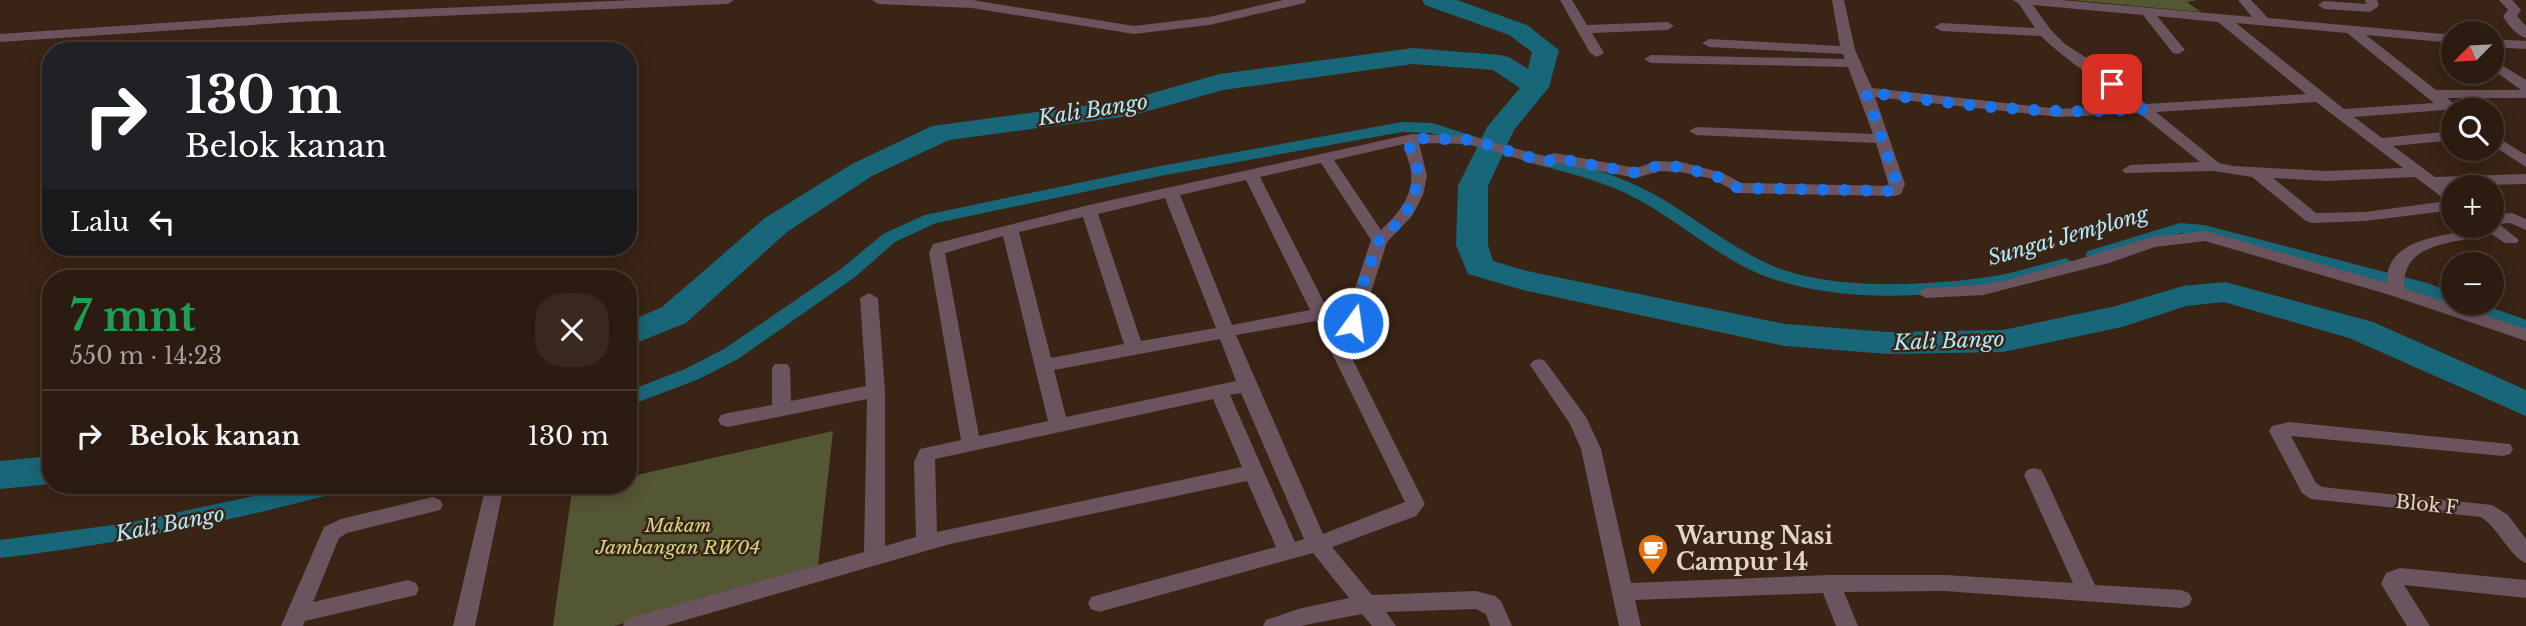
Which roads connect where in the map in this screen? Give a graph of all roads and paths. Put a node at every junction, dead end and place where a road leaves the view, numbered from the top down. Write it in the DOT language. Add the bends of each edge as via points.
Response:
graph roads {
  1 [pos="728,0"];
  2 [pos="878,0"];
  3 [pos="1300,0"];
  4 [pos="1566,0"];
  5 [pos="1838,0"];
  6 [pos="2021,0"];
  7 [pos="2244,0"];
  8 [pos="2371,0"];
  9 [pos="2505,0"];
  10 [pos="2324,5"];
  11 [pos="2147,12"];
  12 [pos="2222,19"];
  13 [pos="2264,22"];
  14 [pos="1667,26"];
  15 [pos="1941,27"];
  16 [pos="1582,29"];
  17 [pos="2351,30"];
  18 [pos="2045,32"];
  19 [pos="2526,34"];
  20 [pos="0,38"];
  21 [pos="2441,38"];
  22 [pos="1709,43"];
  23 [pos="2504,44"];
  24 [pos="2526,46"];
  25 [pos="2178,50"];
  26 [pos="1597,53"];
  27 [pos="1851,56"];
  28 [pos="1651,58"];
  29 [pos="2504,75"];
  30 [pos="1866,92"];
  31 [pos="2432,94"];
  32 [pos="2524,94"];
  33 [pos="2319,98"];
  34 [pos="2441,102"];
  35 [pos="2144,109"];
  36 [pos="2441,109"];
  37 [pos="2341,114"];
  38 [pos="1696,131"];
  39 [pos="2441,136"];
  40 [pos="1412,138"];
  41 [pos="1881,139"];
  42 [pos="2381,143"];
  43 [pos="2504,146"];
  44 [pos="1325,158"];
  45 [pos="2526,162"];
  46 [pos="2214,166"];
  47 [pos="2130,170"];
  48 [pos="2256,172"];
  49 [pos="2419,172"];
  50 [pos="1251,175"];
  51 [pos="2526,179"];
  52 [pos="2432,182"];
  53 [pos="2441,189"];
  54 [pos="1171,192"];
  55 [pos="2441,206"];
  56 [pos="1089,210"];
  57 [pos="2504,219"];
  58 [pos="2526,225"];
  59 [pos="1010,229"];
  60 [pos="2504,235"];
  61 [pos="2462,238"];
  62 [pos="1379,240"];
  63 [pos="2511,240"];
  64 [pos="2395,283"];
  65 [pos="1926,293"];
  66 [pos="869,298"];
  67 [pos="1321,314"];
  68 [pos="1227,331"];
  69 [pos="2526,335"];
  70 [pos="1134,348"];
  71 [pos="1340,349"];
  72 [pos="1045,365"];
  73 [pos="1539,365"];
  74 [pos="781,368"];
  75 [pos="1247,385"];
  76 [pos="876,391"];
  77 [pos="1219,391"];
  78 [pos="782,408"];
  79 [pos="728,420"];
  80 [pos="1058,425"];
  81 [pos="971,443"];
  82 [pos="2503,449"];
  83 [pos="1255,472"];
  84 [pos="2034,475"];
  85 [pos="492,494"];
  86 [pos="433,505"];
  87 [pos="927,542"];
  88 [pos="1317,544"];
  89 [pos="1288,551"];
  90 [pos="2526,555"];
  91 [pos="874,557"];
  92 [pos="1830,584"];
  93 [pos="408,589"];
  94 [pos="2526,589"];
  95 [pos="2087,591"];
  96 [pos="1621,592"];
  97 [pos="2181,598"];
  98 [pos="1099,603"];
  99 [pos="1367,604"];
  100 [pos="294,620"];
  101 [pos="464,626"];
  102 [pos="634,626"];
  103 [pos="1274,626"];
  104 [pos="1385,626"];
  105 [pos="1501,626"];
  106 [pos="1630,626"];
  107 [pos="1847,626"];
  108 [pos="2419,626"];
  1 -- 20 [label="street" via="296,18"];
  2 -- 3 [label="street" via="972,4 1134,30 1209,21"];
  4 -- 16 [label="street"];
  5 -- 27 [label="street"];
  6 -- 11 [label="street"];
  6 -- 18 [label="street"];
  7 -- 13 [label="street"];
  8 -- 10 [label="street" via="2370,8"];
  9 -- 19 [label="street" via="2515,10 2511,19"];
  11 -- 12 [label="street"];
  11 -- 25 [label="street"];
  12 -- 13 [label="street"];
  12 -- 33 [label="street"];
  13 -- 17 [label="street"];
  14 -- 16 [label="street"];
  15 -- 18 [label="street"];
  16 -- 26 [label="street"];
  17 -- 21 [label="street"];
  17 -- 31 [label="street"];
  18 -- 35 [label="street"];
  22 -- 27 [label="street"];
  23 -- 24 [label="street"];
  27 -- 28 [label="street"];
  27 -- 30 [label="street"];
  29 -- 32 [label="street"];
  30 -- 35 [label="street" via="2033,112"];
  30 -- 41 [label="street"];
  31 -- 32 [label="street"];
  31 -- 34 [label="street"];
  33 -- 35 [label="street"];
  33 -- 37 [label="street"];
  35 -- 46 [label="street"];
  36 -- 37 [label="street"];
  37 -- 42 [label="street"];
  38 -- 41 [label="street"];
  39 -- 42 [label="street"];
  40 -- 41 [label="street" via="1471,140 1546,162 1555,158 1637,173 1657,166 1681,167 1738,188 1895,191 1897,184"];
  40 -- 44 [label="street"];
  40 -- 62 [label="street" via="1410,148 1419,174 1413,201"];
  42 -- 49 [label="street"];
  43 -- 45 [label="street"];
  44 -- 50 [label="street"];
  44 -- 62 [label="street"];
  46 -- 47 [label="street"];
  46 -- 48 [label="street"];
  48 -- 49 [label="street" via="2326,176"];
  48 -- 55 [label="street" via="2312,218 2373,216"];
  49 -- 52 [label="street"];
  50 -- 54 [label="street"];
  50 -- 67 [label="street"];
  51 -- 52 [label="street"];
  52 -- 53 [label="street"];
  54 -- 56 [label="street"];
  54 -- 68 [label="street"];
  56 -- 59 [label="street"];
  56 -- 70 [label="street"];
  57 -- 58 [label="street"];
  59 -- 72 [label="street"];
  59 -- 81 [label="street" via="945,245 938,251"];
  60 -- 63 [label="street"];
  61 -- 64 [label="street" via="2419,246 2397,265"];
  62 -- 71 [label="street" via="1349,336"];
  64 -- 65 [label="street" via="2221,239 2188,236 2009,285"];
  64 -- 69 [label="street"];
  66 -- 76 [label="street"];
  67 -- 68 [label="street"];
  67 -- 71 [label="street"];
  68 -- 70 [label="street"];
  68 -- 75 [label="street"];
  70 -- 72 [label="street"];
  71 -- 88 [label="street" via="1415,503 1404,514"];
  72 -- 80 [label="street"];
  73 -- 96 [label="street" via="1579,422 1591,449"];
  74 -- 78 [label="street"];
  75 -- 77 [label="street"];
  75 -- 88 [label="street"];
  76 -- 78 [label="street"];
  76 -- 91 [label="street"];
  77 -- 80 [label="street"];
  77 -- 83 [label="street"];
  78 -- 79 [label="street"];
  80 -- 81 [label="street"];
  81 -- 87 [label="street" via="925,456"];
  82 -- 90 [label="street, Blok F" via="2279,431 2309,488 2318,494 2485,510 2501,520"];
  83 -- 87 [label="street"];
  83 -- 89 [label="street"];
  84 -- 95 [label="street"];
  85 -- 101 [label="street"];
  86 -- 100 [label="street" via="331,533"];
  87 -- 91 [label="street"];
  88 -- 89 [label="street"];
  88 -- 99 [label="street"];
  89 -- 98 [label="street"];
  91 -- 102 [label="street"];
  92 -- 95 [label="street" via="1955,583"];
  92 -- 96 [label="street"];
  92 -- 107 [label="street"];
  93 -- 100 [label="street"];
  94 -- 108 [label="street" via="2400,576 2392,584"];
  95 -- 97 [label="street"];
  96 -- 106 [label="street"];
  99 -- 103 [label="street" via="1299,616"];
  99 -- 104 [label="street"];
  99 -- 105 [label="street" via="1486,600 1496,608"];
}
